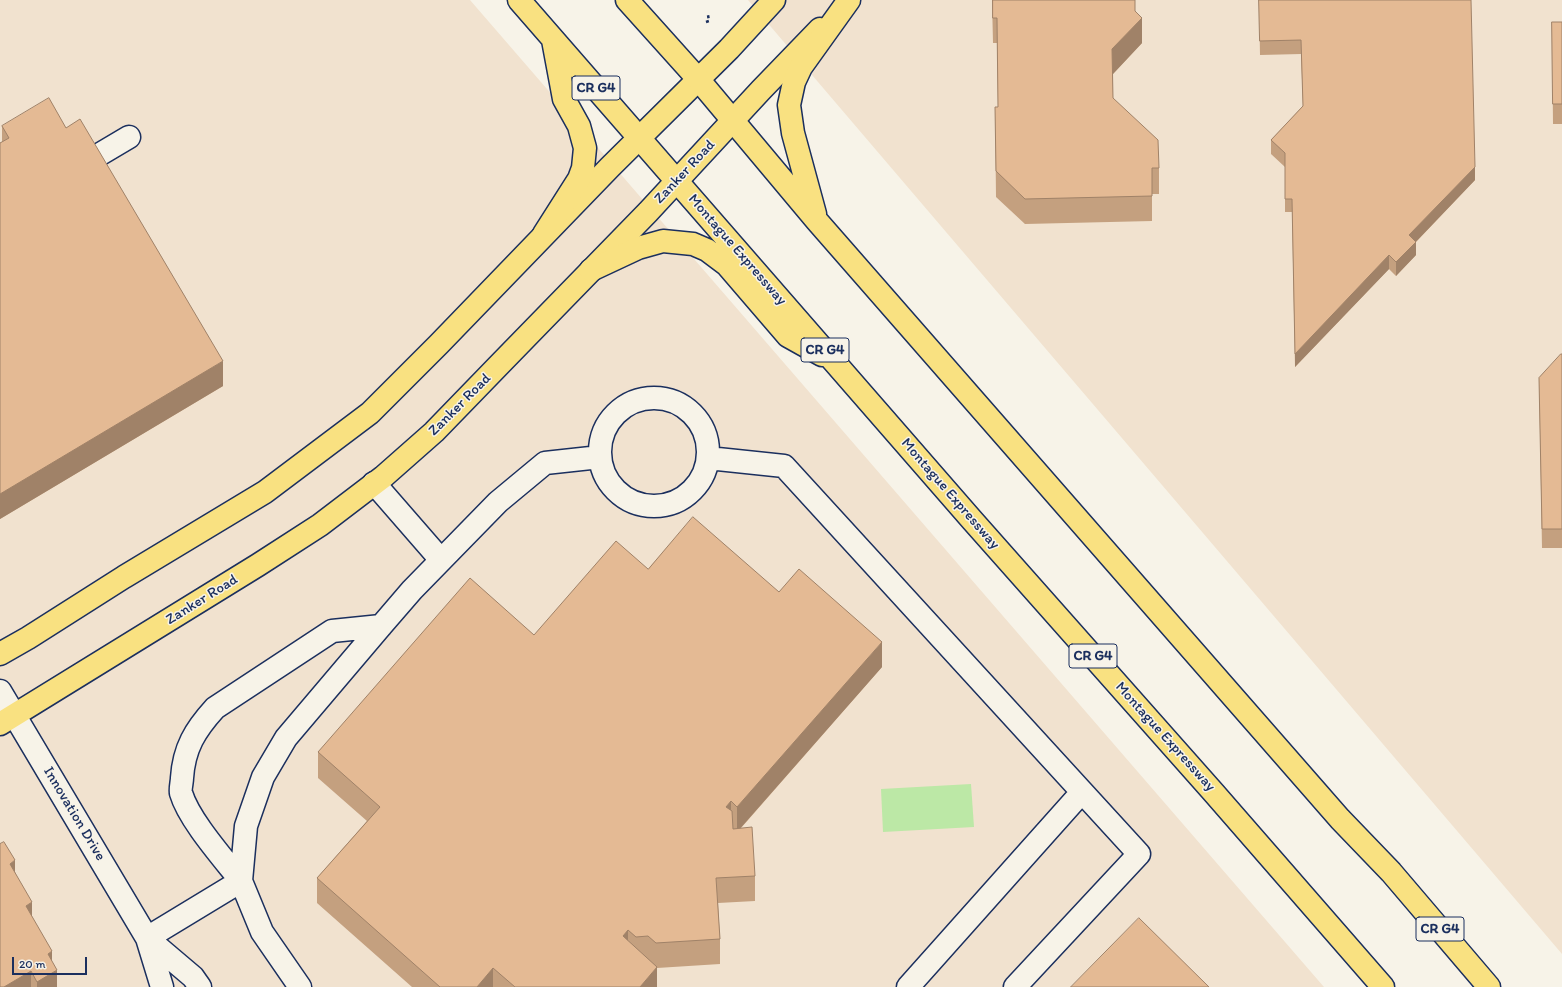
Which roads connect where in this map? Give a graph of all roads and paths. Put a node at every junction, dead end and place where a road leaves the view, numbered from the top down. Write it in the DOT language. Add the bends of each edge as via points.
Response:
graph roads {
  1 [pos="519,0"];
  2 [pos="627,0"];
  3 [pos="774,0"];
  4 [pos="849,0"];
  5 [pos="708,15"];
  6 [pos="706,22"];
  7 [pos="553,39"];
  8 [pos="698,79"];
  9 [pos="732,121"];
  10 [pos="129,137"];
  11 [pos="639,138"];
  12 [pos="59,179"];
  13 [pos="677,181"];
  14 [pos="817,221"];
  15 [pos="544,234"];
  16 [pos="591,270"];
  17 [pos="837,363"];
  18 [pos="600,457"];
  19 [pos="708,458"];
  20 [pos="374,483"];
  21 [pos="441,560"];
  22 [pos="381,626"];
  23 [pos="0,654"];
  24 [pos="0,691"];
  25 [pos="8,720"];
  26 [pos="1082,792"];
  27 [pos="241,881"];
  28 [pos="147,938"];
  29 [pos="162,987"];
  30 [pos="200,987"];
  31 [pos="300,987"];
  32 [pos="908,987"];
  33 [pos="1015,987"];
  34 [pos="1383,987"];
  35 [pos="1489,987"];
  1 -- 7 [label="main road, Montague Expressway / CR G4"];
  2 -- 8 [label="main road, CR G4"];
  3 -- 8 [label="main road"];
  4 -- 9 [label="main road, Zanker Road"];
  4 -- 14 [label="main road" via="801,67 794,82 789,105 794,140"];
  5 -- 6 [label="path"];
  7 -- 11 [label="main road, Montague Expressway / CR G4"];
  7 -- 15 [label="main road" via="564,100 579,126 585,148 579,179"];
  8 -- 9 [label="main road, CR G4"];
  8 -- 11 [label="main road"];
  9 -- 13 [label="main road, Zanker Road"];
  9 -- 14 [label="main road, CR G4"];
  10 -- 12 [label="street"];
  11 -- 13 [label="main road, Montague Expressway / CR G4"];
  11 -- 15 [label="main road"];
  13 -- 16 [label="main road, Zanker Road"];
  13 -- 17 [label="main road, Montague Expressway / CR G4"];
  14 -- 35 [label="main road, CR G4" via="1335,814 1391,872"];
  15 -- 23 [label="main road" via="370,413 265,492"];
  16 -- 17 [label="main road" via="638,248 663,241 693,244 707,250 727,265 788,336"];
  16 -- 20 [label="main road, Zanker Road" via="434,432"];
  17 -- 34 [label="main road, Montague Expressway / CR G4"];
  18 -- 19 [label="street" via="605,477 618,493 639,505 662,506 684,498 701,480"];
  18 -- 19 [label="street" via="602,436 612,418 628,405 648,398 668,400 685,408 699,422 706,439"];
  18 -- 21 [label="street" via="545,463 498,502"];
  19 -- 26 [label="street" via="784,466"];
  20 -- 21 [label="street"];
  20 -- 25 [label="main road, Zanker Road" via="320,525"];
  21 -- 22 [label="street"];
  22 -- 27 [label="street" via="286,738 263,777 246,826"];
  22 -- 27 [label="street" via="332,631 215,708 190,740 183,765 181,792 194,819"];
  24 -- 25 [label="street, Innovation Drive"];
  25 -- 28 [label="street, Innovation Drive"];
  26 -- 32 [label="street"];
  26 -- 33 [label="street" via="1139,854"];
  27 -- 28 [label="street"];
  27 -- 31 [label="street" via="262,932"];
  28 -- 29 [label="street, Innovation Drive"];
  28 -- 30 [label="street, Innovation Drive" via="193,977"];
}
